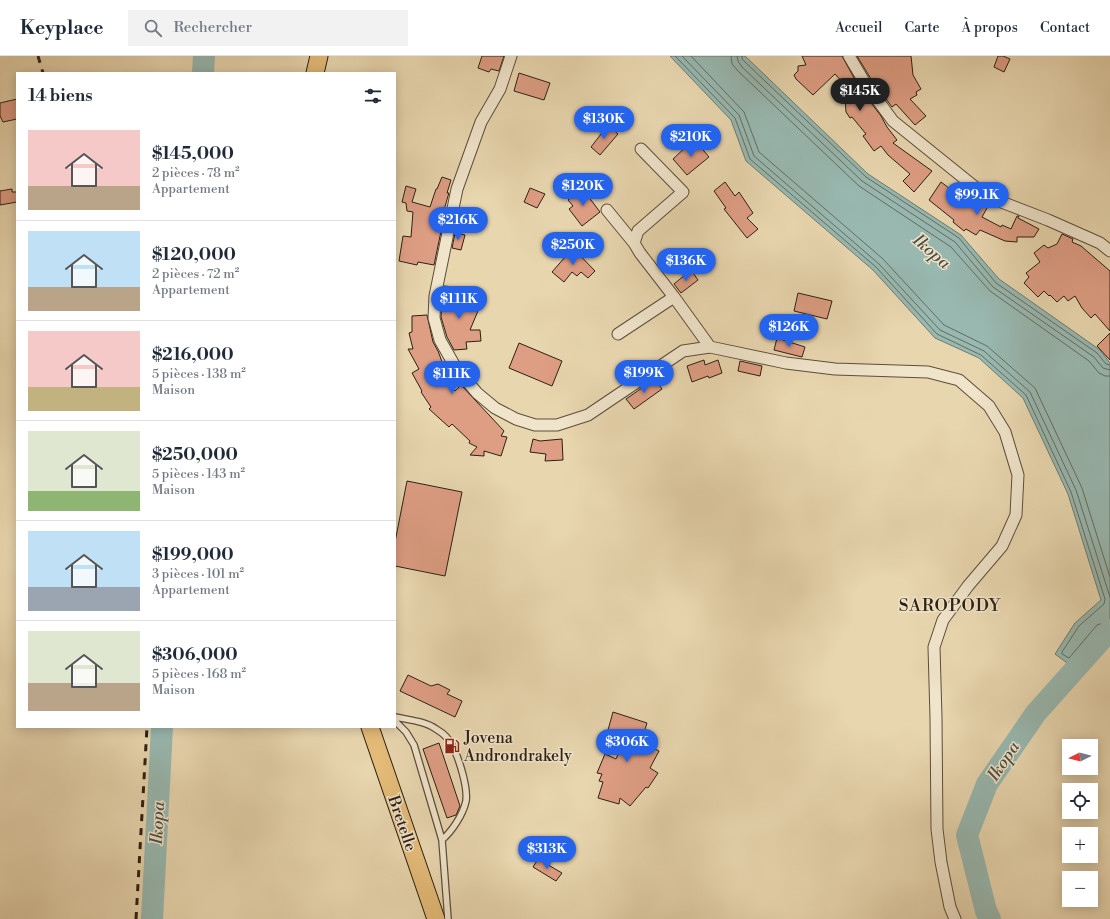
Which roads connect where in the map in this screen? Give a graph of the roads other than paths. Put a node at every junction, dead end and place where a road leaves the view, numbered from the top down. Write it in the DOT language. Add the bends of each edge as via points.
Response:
graph roads {
  1 [pos="319,56"];
  2 [pos="511,56"];
  3 [pos="849,56"];
  4 [pos="315,72"];
  5 [pos="641,148"];
  6 [pos="607,210"];
  7 [pos="634,243"];
  8 [pos="1110,251"];
  9 [pos="674,297"];
  10 [pos="618,334"];
  11 [pos="710,347"];
  12 [pos="396,717"];
  13 [pos="396,722"];
  14 [pos="370,728"];
  15 [pos="442,840"];
  16 [pos="436,919"];
  17 [pos="448,919"];
  18 [pos="955,919"];
  1 -- 4 [label="main road"];
  2 -- 11 [label="street" via="500,89 482,122 457,189 435,296 434,318 440,340 456,368 477,393 495,408 516,419 536,425 557,425 588,415 683,351"];
  3 -- 8 [label="street" via="893,121 986,196 1094,240"];
  5 -- 7 [label="street" via="683,192 638,231"];
  6 -- 7 [label="street"];
  7 -- 9 [label="street"];
  9 -- 10 [label="street"];
  9 -- 11 [label="street"];
  11 -- 18 [label="street" via="786,363 835,369 928,372 959,380 989,406 1005,432 1018,475 1016,515 1002,546 942,620 934,648 936,829 950,906"];
  12 -- 15 [label="lane" via="427,724 443,734 453,747 464,778 466,800 451,833"];
  13 -- 15 [label="lane" via="414,745"];
  14 -- 16 [label="main road, Bretelle"];
  15 -- 17 [label="lane"];
}
